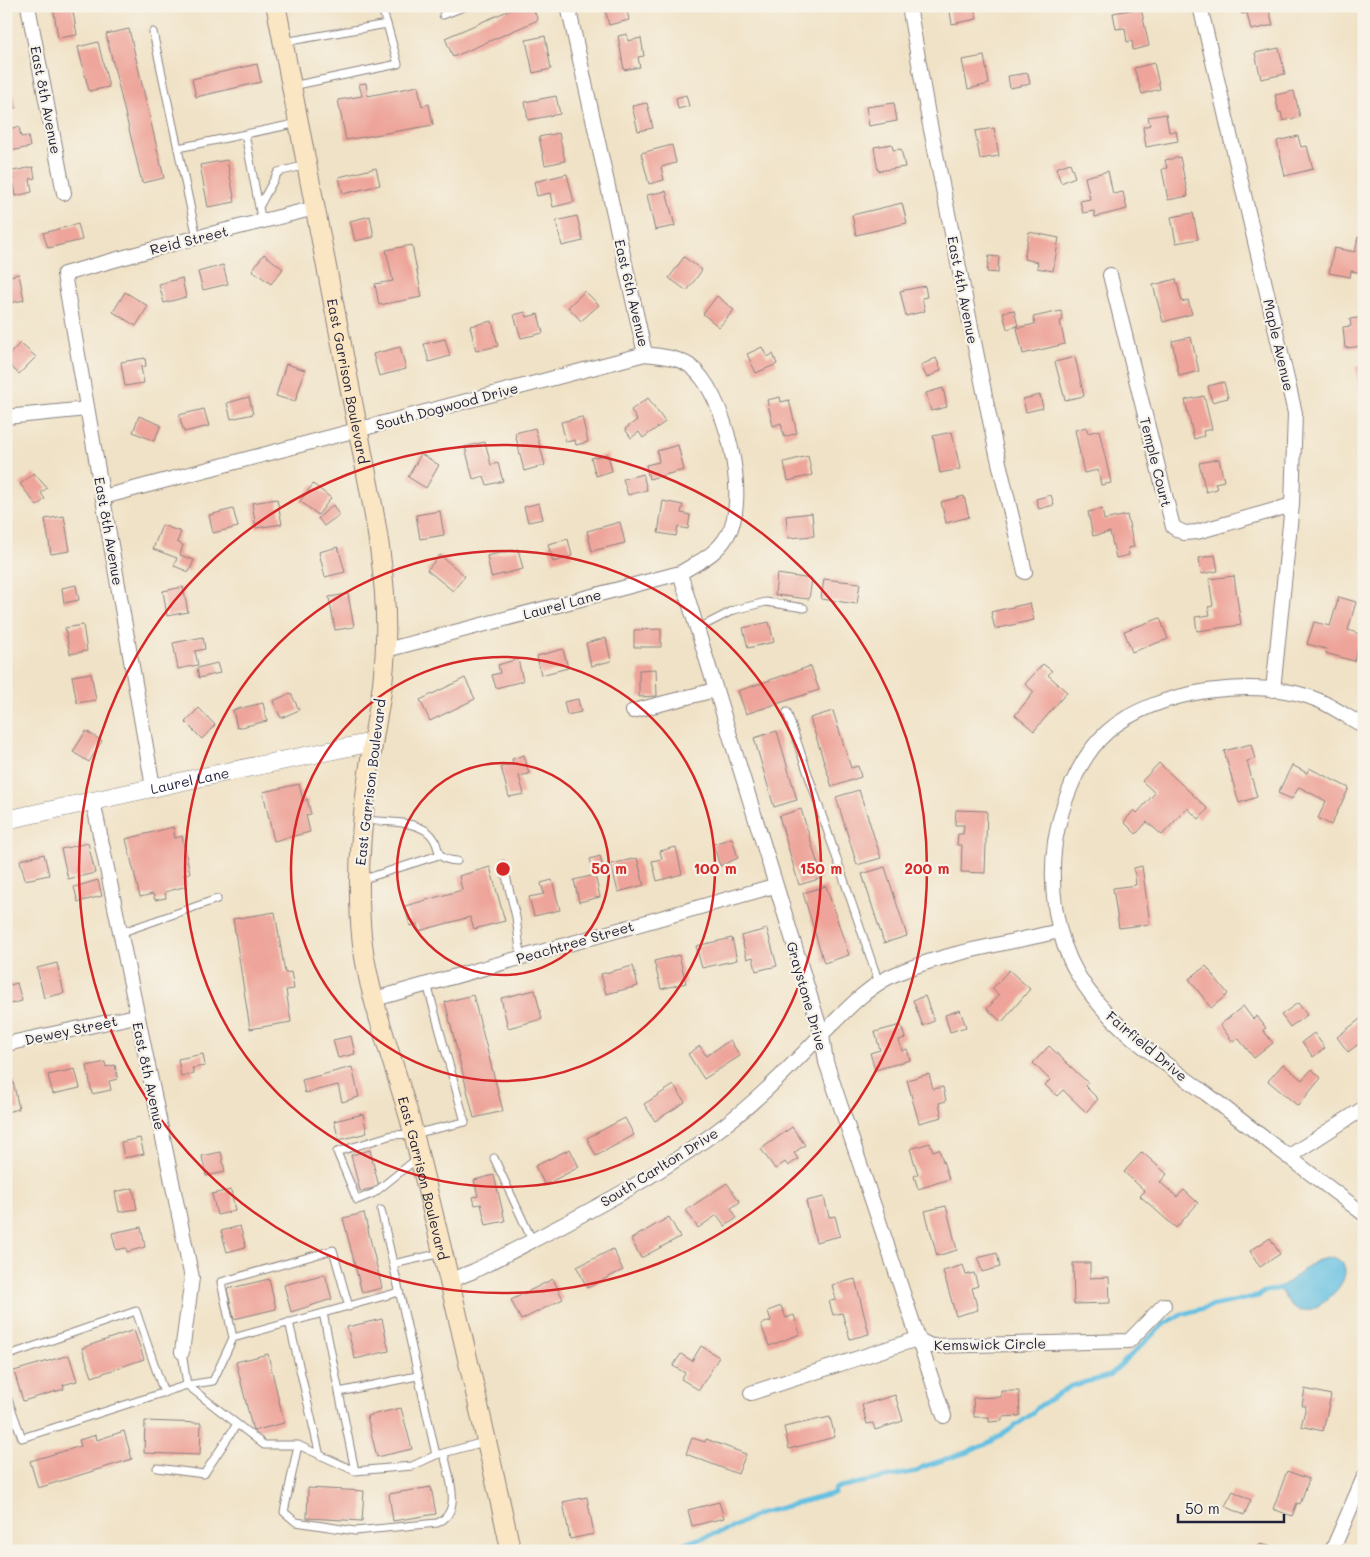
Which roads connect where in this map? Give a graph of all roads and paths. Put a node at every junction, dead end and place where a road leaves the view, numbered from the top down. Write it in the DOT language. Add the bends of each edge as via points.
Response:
graph roads {
  1 [pos="28,6"];
  2 [pos="276,6"];
  3 [pos="382,6"];
  4 [pos="466,6"];
  5 [pos="568,6"];
  6 [pos="909,6"];
  7 [pos="1200,6"];
  8 [pos="443,16"];
  9 [pos="387,24"];
  10 [pos="153,32"];
  11 [pos="284,42"];
  12 [pos="292,86"];
  13 [pos="299,123"];
  14 [pos="245,134"];
  15 [pos="178,148"];
  16 [pos="307,165"];
  17 [pos="64,193"];
  18 [pos="260,207"];
  19 [pos="316,208"];
  20 [pos="262,222"];
  21 [pos="197,238"];
  22 [pos="64,274"];
  23 [pos="1110,275"];
  24 [pos="646,354"];
  25 [pos="87,409"];
  26 [pos="6,418"];
  27 [pos="358,429"];
  28 [pos="103,497"];
  29 [pos="1292,505"];
  30 [pos="1025,572"];
  31 [pos="680,573"];
  32 [pos="804,608"];
  33 [pos="696,629"];
  34 [pos="386,650"];
  35 [pos="715,690"];
  36 [pos="1273,690"];
  37 [pos="633,711"];
  38 [pos="787,712"];
  39 [pos="1364,726"];
  40 [pos="373,742"];
  41 [pos="153,788"];
  42 [pos="93,801"];
  43 [pos="6,820"];
  44 [pos="363,820"];
  45 [pos="439,855"];
  46 [pos="457,861"];
  47 [pos="503,864"];
  48 [pos="359,881"];
  49 [pos="774,886"];
  50 [pos="217,899"];
  51 [pos="1059,931"];
  52 [pos="120,933"];
  53 [pos="521,958"];
  54 [pos="879,983"];
  55 [pos="427,984"];
  56 [pos="375,999"];
  57 [pos="136,1016"];
  58 [pos="822,1035"];
  59 [pos="6,1044"];
  60 [pos="1364,1108"];
  61 [pos="413,1134"];
  62 [pos="419,1157"];
  63 [pos="1288,1157"];
  64 [pos="494,1158"];
  65 [pos="381,1210"];
  66 [pos="1364,1214"];
  67 [pos="532,1240"];
  68 [pos="444,1253"];
  69 [pos="393,1264"];
  70 [pos="451,1280"];
  71 [pos="399,1292"];
  72 [pos="1164,1305"];
  73 [pos="349,1307"];
  74 [pos="323,1313"];
  75 [pos="289,1322"];
  76 [pos="233,1338"];
  77 [pos="917,1339"];
  78 [pos="182,1352"];
  79 [pos="6,1356"];
  80 [pos="417,1376"];
  81 [pos="187,1385"];
  82 [pos="339,1392"];
  83 [pos="164,1393"];
  84 [pos="751,1393"];
  85 [pos="6,1394"];
  86 [pos="944,1416"];
  87 [pos="237,1424"];
  88 [pos="487,1441"];
  89 [pos="298,1446"];
  90 [pos="444,1453"];
  91 [pos="436,1455"];
  92 [pos="320,1456"];
  93 [pos="157,1468"];
  94 [pos="355,1470"];
  95 [pos="1364,1477"];
  96 [pos="511,1551"];
  97 [pos="1332,1551"];
  1 -- 17 [label="street, East 8th Avenue"];
  2 -- 11 [label="main road, East Garrison Boulevard"];
  3 -- 9 [label="lane"];
  4 -- 8 [label="lane"];
  5 -- 24 [label="street, East 6th Avenue"];
  6 -- 30 [label="street, East 4th Avenue" via="996,450"];
  7 -- 29 [label="street, Maple Avenue" via="1295,413"];
  9 -- 11 [label="lane"];
  9 -- 12 [label="lane" via="398,64"];
  10 -- 15 [label="lane"];
  11 -- 12 [label="main road, East Garrison Boulevard"];
  12 -- 13 [label="main road, East Garrison Boulevard"];
  13 -- 14 [label="lane"];
  13 -- 16 [label="main road, East Garrison Boulevard"];
  14 -- 15 [label="lane"];
  14 -- 18 [label="lane"];
  15 -- 21 [label="lane"];
  16 -- 18 [label="lane" via="278,172"];
  16 -- 19 [label="main road, East Garrison Boulevard"];
  18 -- 20 [label="lane"];
  19 -- 20 [label="street, Reid Street"];
  19 -- 27 [label="main road, East Garrison Boulevard"];
  20 -- 21 [label="street, Reid Street"];
  21 -- 22 [label="street, Reid Street"];
  22 -- 25 [label="street, East 8th Avenue"];
  23 -- 29 [label="street, Temple Court" via="1173,527 1184,533 1197,532"];
  24 -- 27 [label="street, South Dogwood Drive"];
  24 -- 31 [label="street, East 6th Avenue" via="689,365 704,382 724,423 734,467 734,512 729,534 716,553"];
  25 -- 26 [label="street"];
  25 -- 28 [label="street, East 8th Avenue"];
  27 -- 28 [label="street, South Dogwood Drive"];
  27 -- 34 [label="main road, East Garrison Boulevard" via="384,580"];
  28 -- 41 [label="street, East 8th Avenue"];
  29 -- 36 [label="street, Maple Avenue"];
  31 -- 33 [label="street, Graystone Drive"];
  31 -- 34 [label="street, Laurel Lane"];
  32 -- 33 [label="lane" via="766,602 734,610"];
  33 -- 35 [label="street, Graystone Drive"];
  34 -- 40 [label="main road, East Garrison Boulevard"];
  35 -- 37 [label="street"];
  35 -- 49 [label="street, Graystone Drive"];
  36 -- 39 [label="street, Fairfield Drive" via="1319,701"];
  36 -- 51 [label="street, Fairfield Drive" via="1211,689 1188,694 1145,710 1107,732 1080,769 1062,812 1053,878"];
  38 -- 54 [label="lane"];
  40 -- 41 [label="street, Laurel Lane"];
  40 -- 44 [label="main road, East Garrison Boulevard"];
  41 -- 42 [label="street, Laurel Lane"];
  42 -- 43 [label="street, Laurel Lane"];
  42 -- 52 [label="street, East 8th Avenue"];
  44 -- 45 [label="lane" via="420,828 430,834"];
  44 -- 48 [label="main road, East Garrison Boulevard"];
  45 -- 46 [label="lane" via="446,860"];
  45 -- 48 [label="lane"];
  47 -- 53 [label="lane" via="516,917"];
  48 -- 56 [label="main road, East Garrison Boulevard" via="362,943"];
  49 -- 53 [label="street, Peachtree Street"];
  49 -- 58 [label="street, Graystone Drive"];
  50 -- 52 [label="lane"];
  51 -- 54 [label="street, South Carlton Drive" via="944,959"];
  51 -- 63 [label="street, Fairfield Drive" via="1077,974 1109,1016"];
  52 -- 57 [label="street, East 8th Avenue"];
  53 -- 55 [label="street, Peachtree Street"];
  54 -- 58 [label="street, South Carlton Drive" via="852,1004"];
  55 -- 56 [label="street, Peachtree Street"];
  55 -- 61 [label="lane" via="465,1122"];
  56 -- 61 [label="main road, East Garrison Boulevard"];
  57 -- 59 [label="street, Dewey Street"];
  57 -- 78 [label="street, East 8th Avenue" via="192,1278"];
  58 -- 67 [label="street, South Carlton Drive" via="749,1105 692,1150 621,1194"];
  58 -- 77 [label="street, Graystone Drive" via="826,1062"];
  60 -- 63 [label="street"];
  61 -- 62 [label="main road, East Garrison Boulevard"];
  61 -- 62 [label="lane" via="392,1135 337,1152 357,1200 374,1192"];
  62 -- 68 [label="main road, East Garrison Boulevard"];
  63 -- 66 [label="street, Fairfield Drive"];
  64 -- 67 [label="lane"];
  65 -- 69 [label="lane"];
  67 -- 70 [label="street, South Carlton Drive"];
  68 -- 69 [label="lane"];
  68 -- 70 [label="main road, East Garrison Boulevard"];
  69 -- 71 [label="lane"];
  70 -- 88 [label="main road, East Garrison Boulevard"];
  71 -- 73 [label="lane"];
  71 -- 80 [label="lane"];
  72 -- 77 [label="street, Kemswick Circle" via="1129,1341 931,1346"];
  73 -- 74 [label="lane"];
  73 -- 76 [label="lane" via="333,1250 220,1282"];
  74 -- 75 [label="lane"];
  74 -- 82 [label="lane"];
  75 -- 76 [label="lane"];
  75 -- 92 [label="lane"];
  76 -- 81 [label="lane" via="213,1381"];
  77 -- 84 [label="street, Kemswick Circle"];
  77 -- 86 [label="street, Graystone Drive"];
  78 -- 81 [label="lane"];
  79 -- 83 [label="lane" via="136,1311"];
  80 -- 82 [label="lane"];
  80 -- 91 [label="lane"];
  81 -- 83 [label="lane"];
  81 -- 87 [label="lane"];
  82 -- 94 [label="lane"];
  83 -- 85 [label="lane" via="22,1438"];
  87 -- 89 [label="lane" via="264,1445"];
  87 -- 93 [label="lane" via="204,1474"];
  88 -- 90 [label="lane"];
  88 -- 96 [label="main road, East Garrison Boulevard"];
  89 -- 90 [label="lane" via="284,1512 296,1522 354,1531 445,1520 453,1505"];
  89 -- 92 [label="lane"];
  90 -- 91 [label="lane"];
  91 -- 94 [label="lane" via="412,1466"];
  92 -- 94 [label="lane"];
  95 -- 97 [label="street"];
}
